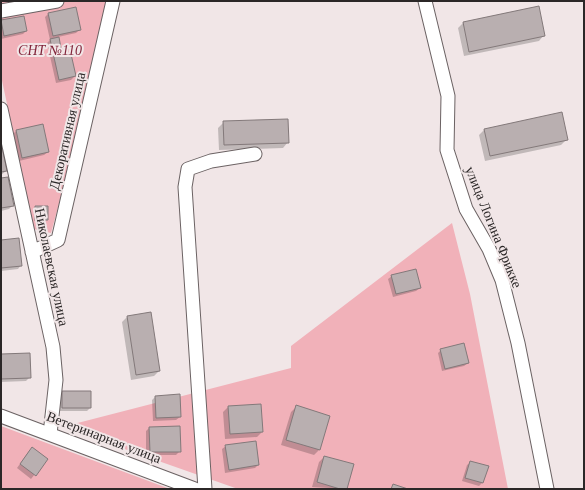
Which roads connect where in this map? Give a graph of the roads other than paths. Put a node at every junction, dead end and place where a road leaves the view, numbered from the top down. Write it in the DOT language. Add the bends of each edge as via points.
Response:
graph roads {
  1 [pos="57,1"];
  2 [pos="113,1"];
  3 [pos="425,1"];
  4 [pos="1,11"];
  5 [pos="1,109"];
  6 [pos="255,154"];
  7 [pos="32,252"];
  8 [pos="1,416"];
  9 [pos="50,434"];
  10 [pos="195,489"];
  11 [pos="205,489"];
  12 [pos="547,489"];
  1 -- 4 [label="street"];
  2 -- 7 [label="street, Декоративная улица" via="58,240"];
  3 -- 12 [label="street, улица Логина Фрикке" via="448,96 447,150 462,198 502,280"];
  5 -- 7 [label="street, Николаевская улица"];
  6 -- 11 [label="street" via="211,161 188,169 185,187"];
  7 -- 9 [label="street, Николаевская улица" via="53,347 56,380"];
  8 -- 9 [label="street, Ветеринарная улица"];
  9 -- 10 [label="street, Ветеринарная улица"];
}
